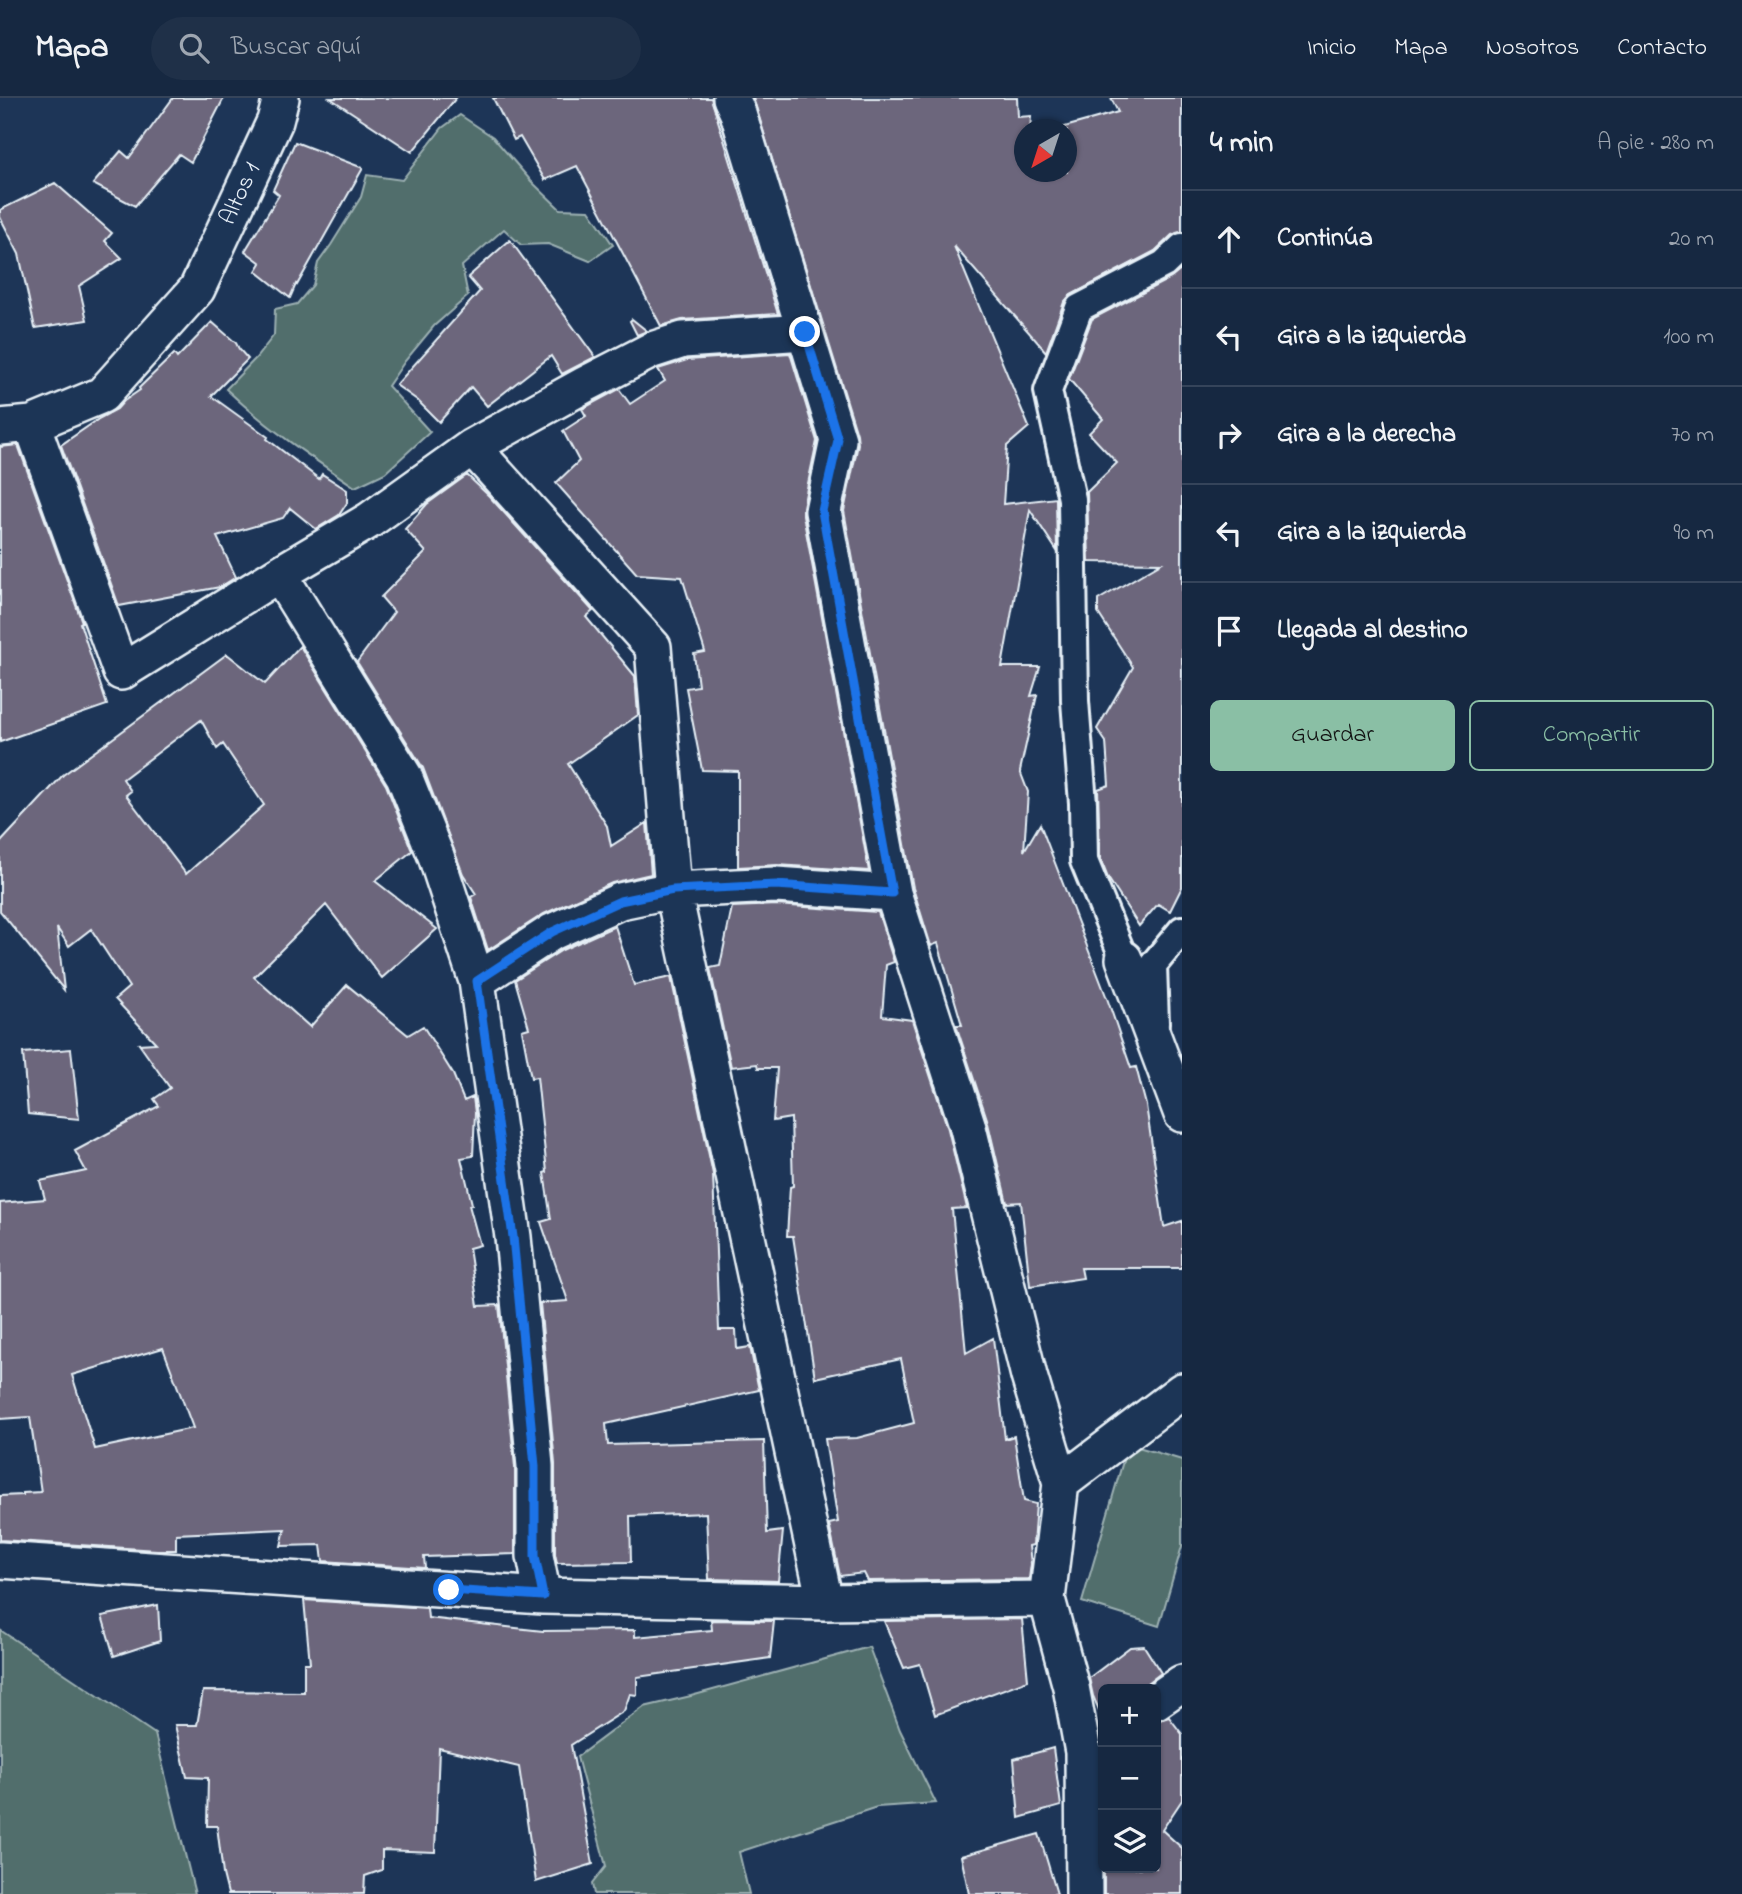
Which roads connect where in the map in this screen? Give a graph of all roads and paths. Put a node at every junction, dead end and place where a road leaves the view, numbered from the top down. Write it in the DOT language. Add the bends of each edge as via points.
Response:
graph roads {
  1 [pos="281,98"];
  2 [pos="731,98"];
  3 [pos="1182,247"];
  4 [pos="805,332"];
  5 [pos="16,426"];
  6 [pos="472,447"];
  7 [pos="279,574"];
  8 [pos="673,890"];
  9 [pos="892,893"];
  10 [pos="1182,930"];
  11 [pos="1124,959"];
  12 [pos="477,981"];
  13 [pos="1156,1043"];
  14 [pos="1182,1114"];
  15 [pos="1182,1391"];
  16 [pos="1061,1483"];
  17 [pos="0,1560"];
  18 [pos="543,1596"];
  19 [pos="1047,1599"];
  20 [pos="825,1602"];
  21 [pos="1182,1683"];
  22 [pos="1161,1698"];
  23 [pos="1093,1745"];
  24 [pos="1084,1894"];
  1 -- 5 [label="street, Altos 1" via="275,121 197,289 102,395"];
  2 -- 4 [label="street"];
  3 -- 11 [label="street" via="1164,264 1079,308 1048,391 1072,499 1075,701 1084,861"];
  4 -- 6 [label="street" via="683,340 652,350"];
  4 -- 9 [label="street" via="838,440 822,511"];
  5 -- 7 [label="street" via="121,672"];
  6 -- 7 [label="street" via="370,520"];
  6 -- 8 [label="street" via="653,648"];
  7 -- 12 [label="street" via="404,776"];
  8 -- 9 [label="street" via="776,885"];
  8 -- 12 [label="street" via="620,901 552,932"];
  8 -- 20 [label="street"];
  9 -- 16 [label="street" via="967,1124 1029,1376"];
  10 -- 13 [label="street" via="1153,965"];
  11 -- 13 [label="street"];
  12 -- 18 [label="street" via="513,1237 535,1466 535,1556"];
  13 -- 14 [label="street"];
  15 -- 16 [label="street"];
  16 -- 19 [label="street"];
  17 -- 18 [label="street"];
  18 -- 20 [label="street"];
  19 -- 20 [label="street"];
  19 -- 23 [label="street" via="1071,1687"];
  21 -- 22 [label="street"];
  23 -- 24 [label="street"];
}
